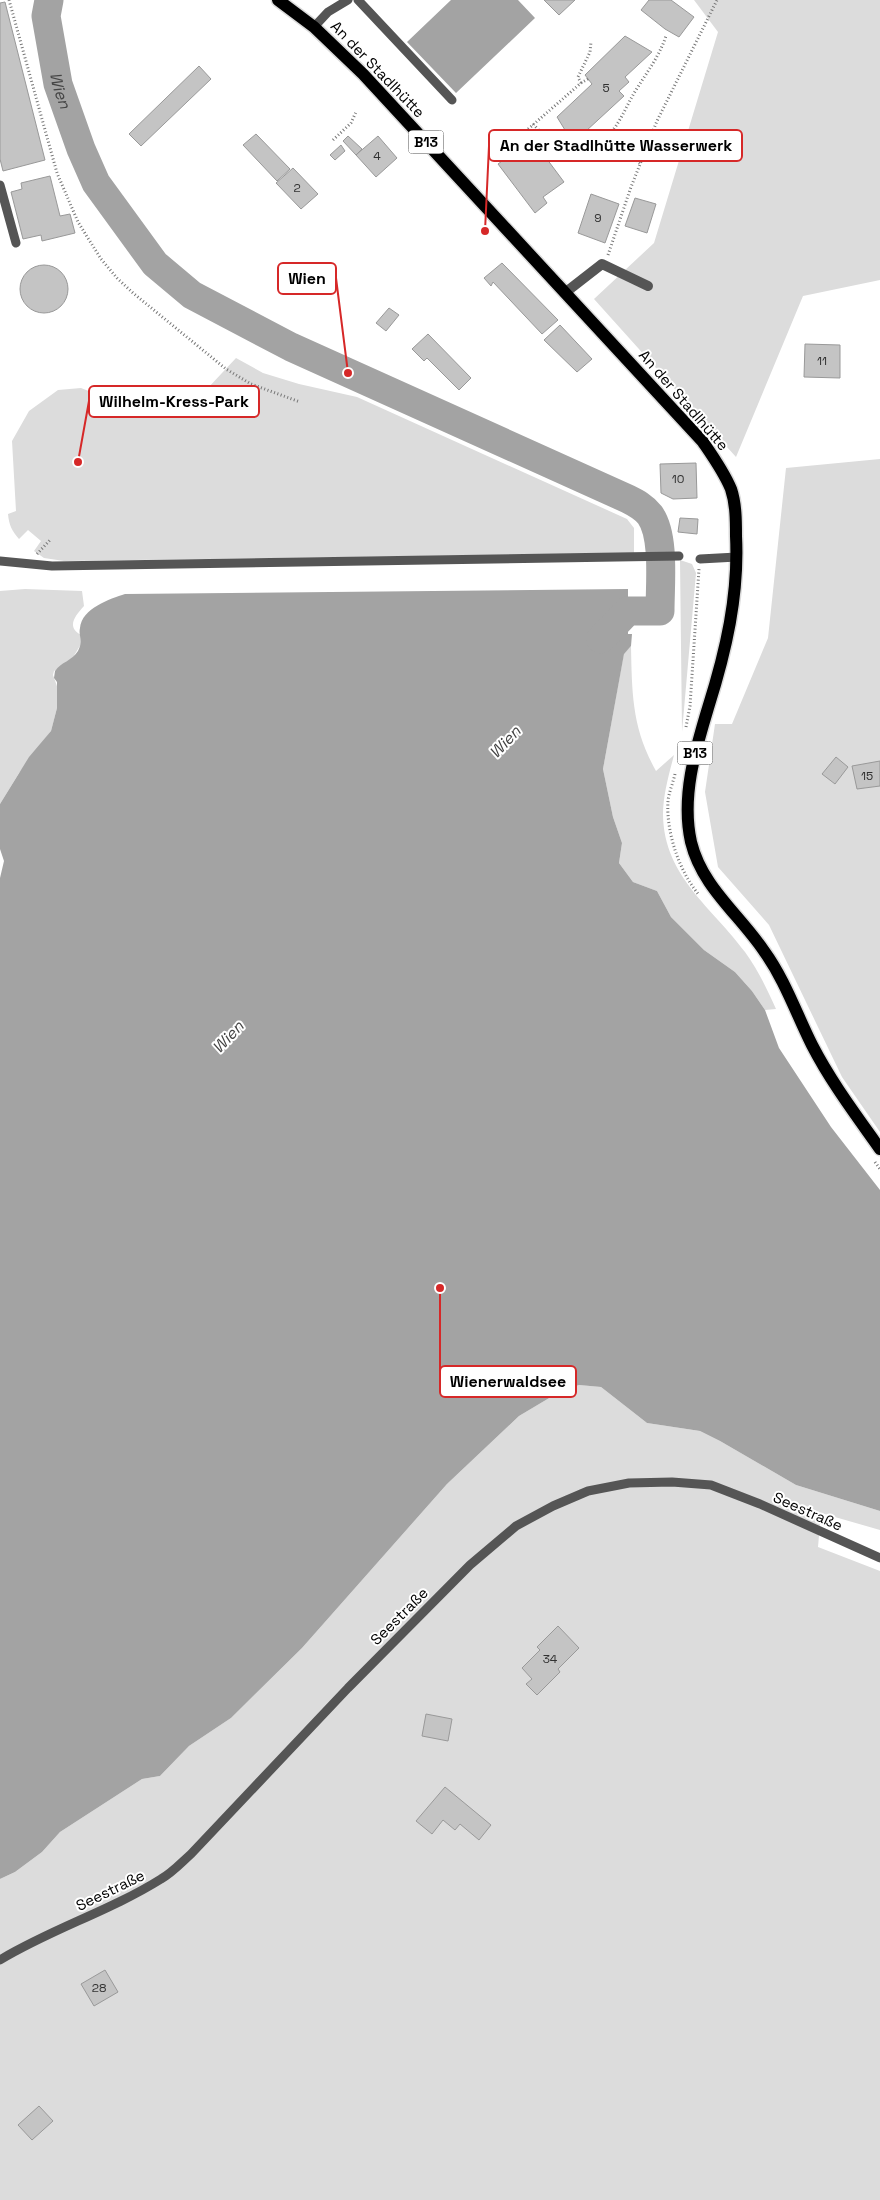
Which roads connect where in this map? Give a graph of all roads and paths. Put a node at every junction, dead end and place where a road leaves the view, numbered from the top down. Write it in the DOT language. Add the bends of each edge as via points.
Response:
graph roads {
  1 [pos="9,0"];
  2 [pos="278,0"];
  3 [pos="348,0"];
  4 [pos="358,0"];
  5 [pos="717,0"];
  6 [pos="314,27"];
  7 [pos="666,36"];
  8 [pos="591,42"];
  9 [pos="588,79"];
  10 [pos="581,83"];
  11 [pos="452,100"];
  12 [pos="356,112"];
  13 [pos="533,124"];
  14 [pos="608,136"];
  15 [pos="333,140"];
  16 [pos="511,144"];
  17 [pos="489,150"];
  18 [pos="516,151"];
  19 [pos="640,162"];
  20 [pos="0,185"];
  21 [pos="16,243"];
  22 [pos="602,264"];
  23 [pos="648,286"];
  24 [pos="566,292"];
  25 [pos="300,402"];
  26 [pos="679,556"];
  27 [pos="737,557"];
  28 [pos="700,559"];
  29 [pos="0,561"];
  30 [pos="685,731"];
  31 [pos="678,765"];
  32 [pos="705,902"];
  33 [pos="880,1149"];
  34 [pos="874,1161"];
  35 [pos="880,1169"];
  36 [pos="880,1558"];
  37 [pos="0,1960"];
  1 -- 25 [label="path" via="57,173 78,222 101,259 133,293 226,369 251,384"];
  2 -- 6 [label="main road, An der Stadlhütte / B13"];
  3 -- 6 [label="lane" via="328,12"];
  4 -- 11 [label="lane"];
  5 -- 19 [label="path"];
  6 -- 24 [label="main road, An der Stadlhütte / B13" via="363,74"];
  7 -- 14 [label="path" via="656,61"];
  8 -- 10 [label="path" via="590,52 578,77"];
  9 -- 10 [label="path"];
  10 -- 13 [label="path"];
  12 -- 15 [label="path" via="351,124"];
  13 -- 14 [label="path" via="558,150 572,155 584,156"];
  13 -- 16 [label="path"];
  14 -- 19 [label="path" via="626,154"];
  16 -- 17 [label="path"];
  16 -- 18 [label="path"];
  19 -- 22 [label="path" via="614,242"];
  20 -- 21 [label="lane"];
  22 -- 23 [label="street"];
  22 -- 24 [label="street"];
  24 -- 27 [label="main road, An der Stadlhütte / B13" via="703,442 724,473 732,492 736,516"];
  26 -- 29 [label="lane" via="52,566"];
  27 -- 28 [label="lane"];
  27 -- 33 [label="main road, An der Stadlhütte / B13" via="735,601 729,633 692,769 687,811 691,842 710,886 765,951 828,1074"];
  28 -- 30 [label="path" via="690,706"];
  31 -- 32 [label="path" via="668,800 669,831 693,888"];
  34 -- 35 [label="path"];
  36 -- 37 [label="lane, Seestraße" via="711,1484 629,1483 588,1491 553,1506 516,1526 470,1565 191,1854 163,1878"];
}
